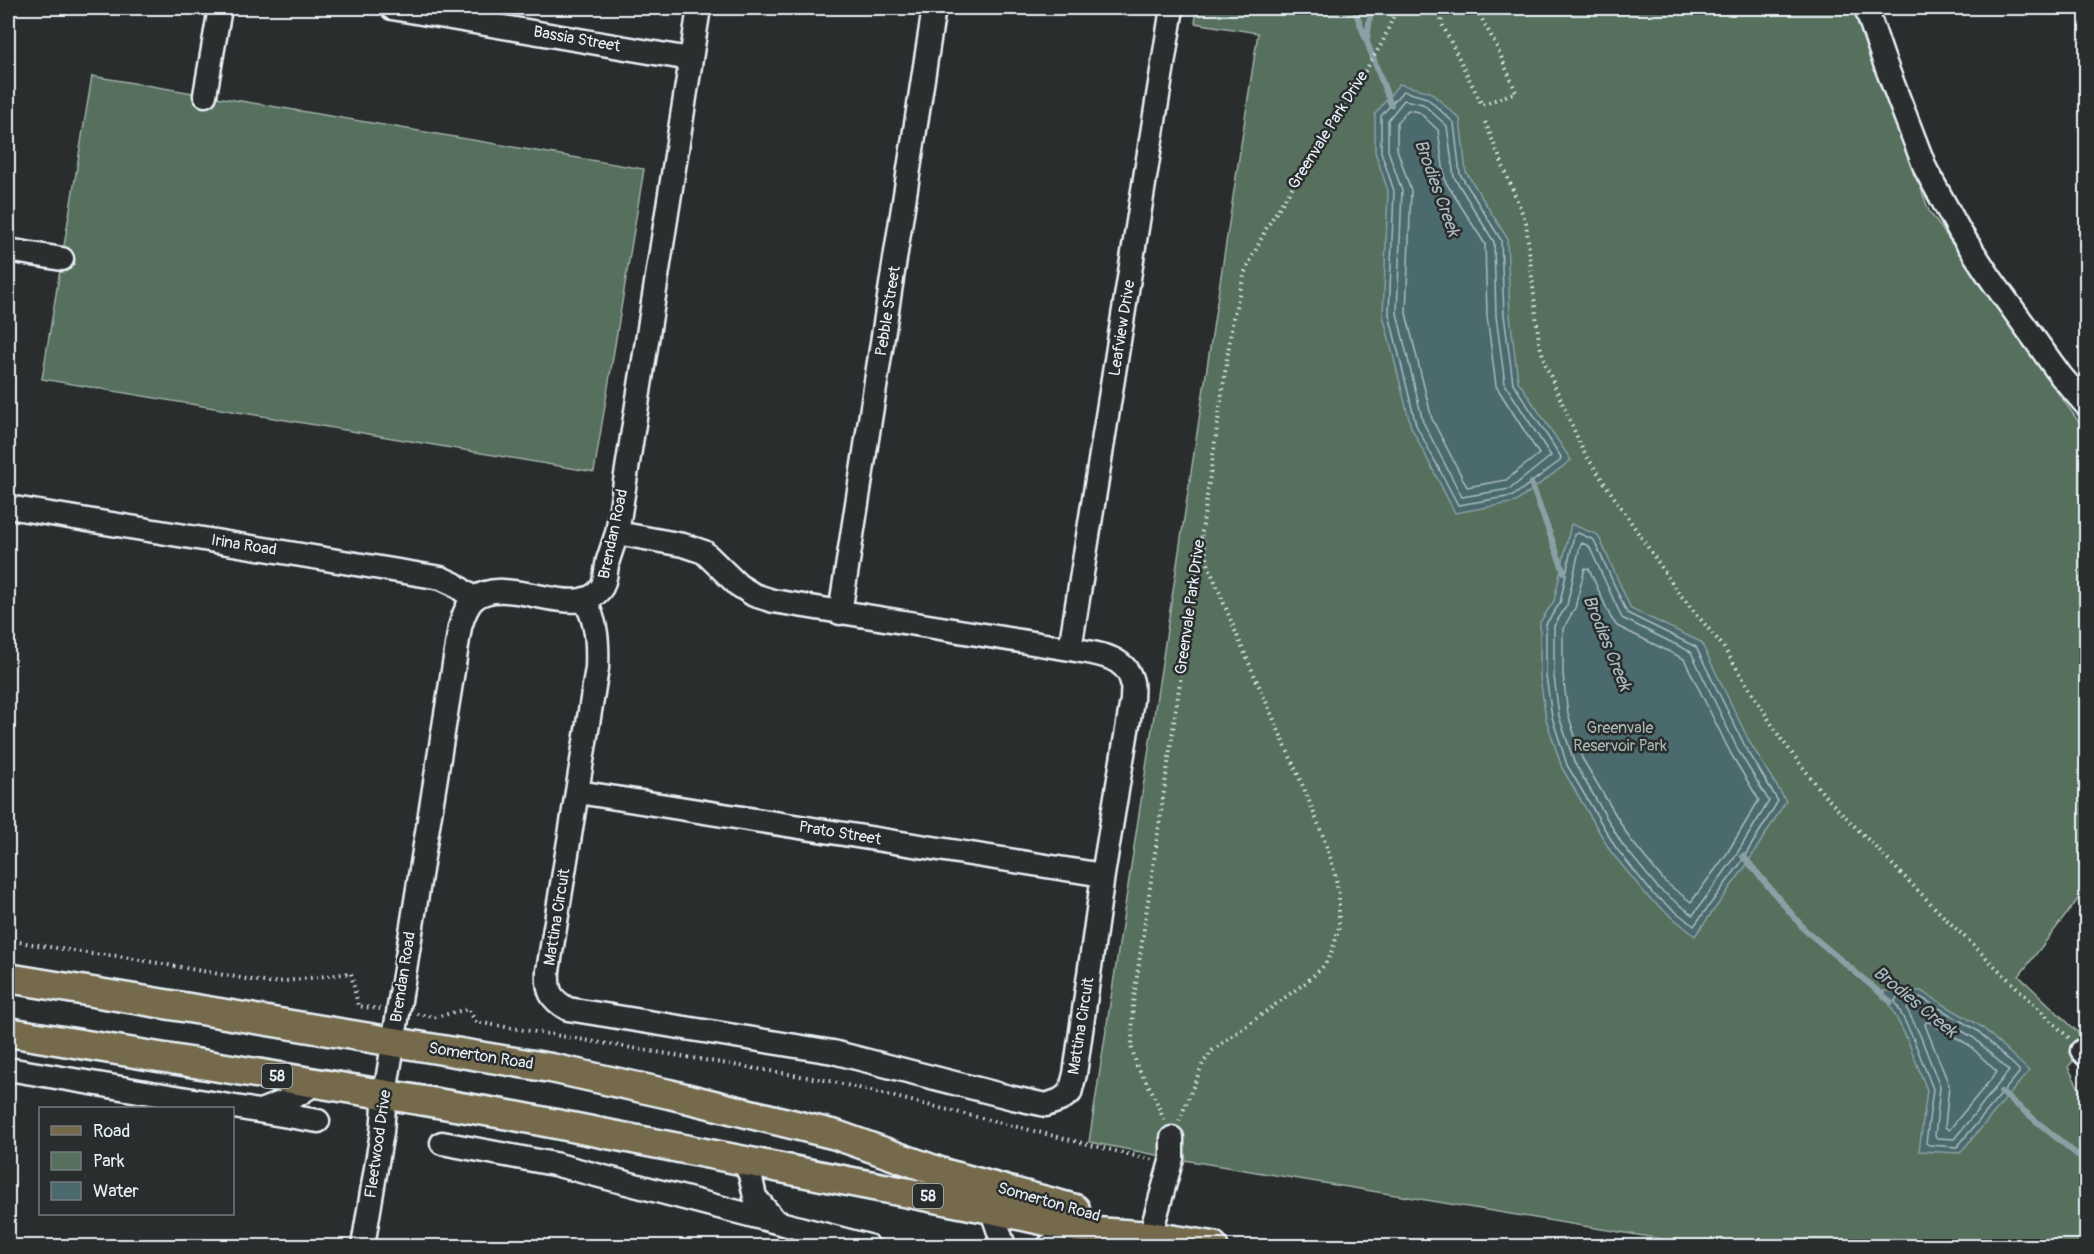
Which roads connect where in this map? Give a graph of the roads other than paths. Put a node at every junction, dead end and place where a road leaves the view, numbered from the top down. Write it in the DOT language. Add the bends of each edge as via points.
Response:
graph roads {
  1 [pos="220,8"];
  2 [pos="392,8"];
  3 [pos="699,8"];
  4 [pos="934,8"];
  5 [pos="1172,8"];
  6 [pos="1866,8"];
  7 [pos="450,12"];
  8 [pos="690,59"];
  9 [pos="206,94"];
  10 [pos="8,250"];
  11 [pos="62,259"];
  12 [pos="2086,405"];
  13 [pos="8,507"];
  14 [pos="617,533"];
  15 [pos="474,599"];
  16 [pos="584,599"];
  17 [pos="840,613"];
  18 [pos="1070,649"];
  19 [pos="578,792"];
  20 [pos="1103,875"];
  21 [pos="21,981"];
  22 [pos="8,1032"];
  23 [pos="393,1042"];
  24 [pos="8,1069"];
  25 [pos="316,1083"];
  26 [pos="385,1094"];
  27 [pos="258,1111"];
  28 [pos="318,1121"];
  29 [pos="1172,1138"];
  30 [pos="442,1143"];
  31 [pos="743,1161"];
  32 [pos="946,1174"];
  33 [pos="991,1209"];
  34 [pos="776,1222"];
  35 [pos="1097,1232"];
  36 [pos="1150,1236"];
  37 [pos="363,1246"];
  38 [pos="868,1246"];
  39 [pos="1004,1246"];
  40 [pos="1049,1246"];
  41 [pos="1213,1246"];
  1 -- 9 [label="street"];
  2 -- 7 [label="street, Bassia Street"];
  3 -- 8 [label="street, Brendan Road"];
  4 -- 17 [label="street, Pebble Street"];
  5 -- 18 [label="street, Leafview Drive"];
  6 -- 12 [label="street" via="1882,58 1937,191 1991,279"];
  7 -- 8 [label="street, Bassia Street"];
  8 -- 14 [label="street, Brendan Road"];
  10 -- 11 [label="street"];
  13 -- 15 [label="street, Irina Road" via="441,578"];
  14 -- 16 [label="street, Brendan Road" via="602,586"];
  14 -- 17 [label="street, Mattina Circuit" via="704,552 754,595"];
  15 -- 16 [label="street, Brendan Road" via="490,590 566,601"];
  15 -- 23 [label="street, Brendan Road" via="465,610 460,627"];
  16 -- 19 [label="street, Mattina Circuit" via="596,629 597,659"];
  17 -- 18 [label="street, Mattina Circuit"];
  18 -- 20 [label="street, Mattina Circuit" via="1110,656 1123,665 1132,683"];
  19 -- 20 [label="street, Prato Street"];
  19 -- 20 [label="street, Mattina Circuit" via="548,971 547,984 555,1002 568,1009 833,1053 1046,1105 1070,1093 1075,1074"];
  21 -- 23 [label="main road, Somerton Road"];
  22 -- 25 [label="main road, Somerton Road / 58"];
  23 -- 26 [label="street, Fleetwood Drive"];
  23 -- 32 [label="main road, Somerton Road" via="551,1068 679,1096 836,1135"];
  24 -- 27 [label="street"];
  25 -- 26 [label="main road, Somerton Road / 58"];
  25 -- 27 [label="street" via="291,1099"];
  26 -- 31 [label="main road, Somerton Road / 58"];
  26 -- 37 [label="street, Fleetwood Drive"];
  27 -- 28 [label="street"];
  29 -- 36 [label="street" via="1170,1165"];
  30 -- 34 [label="street" via="554,1164"];
  31 -- 33 [label="main road, Somerton Road / 58"];
  31 -- 34 [label="street" via="755,1197"];
  32 -- 33 [label="street, Somerton Road"];
  32 -- 36 [label="main road, Somerton Road" via="1101,1216"];
  33 -- 35 [label="main road, Somerton Road / 58"];
  33 -- 39 [label="street, Somerton Road"];
  34 -- 38 [label="street"];
  35 -- 36 [label="main road, Somerton Road / 58"];
  35 -- 40 [label="street, Somerton Road"];
  36 -- 41 [label="main road, Somerton Road / 58"];
}
